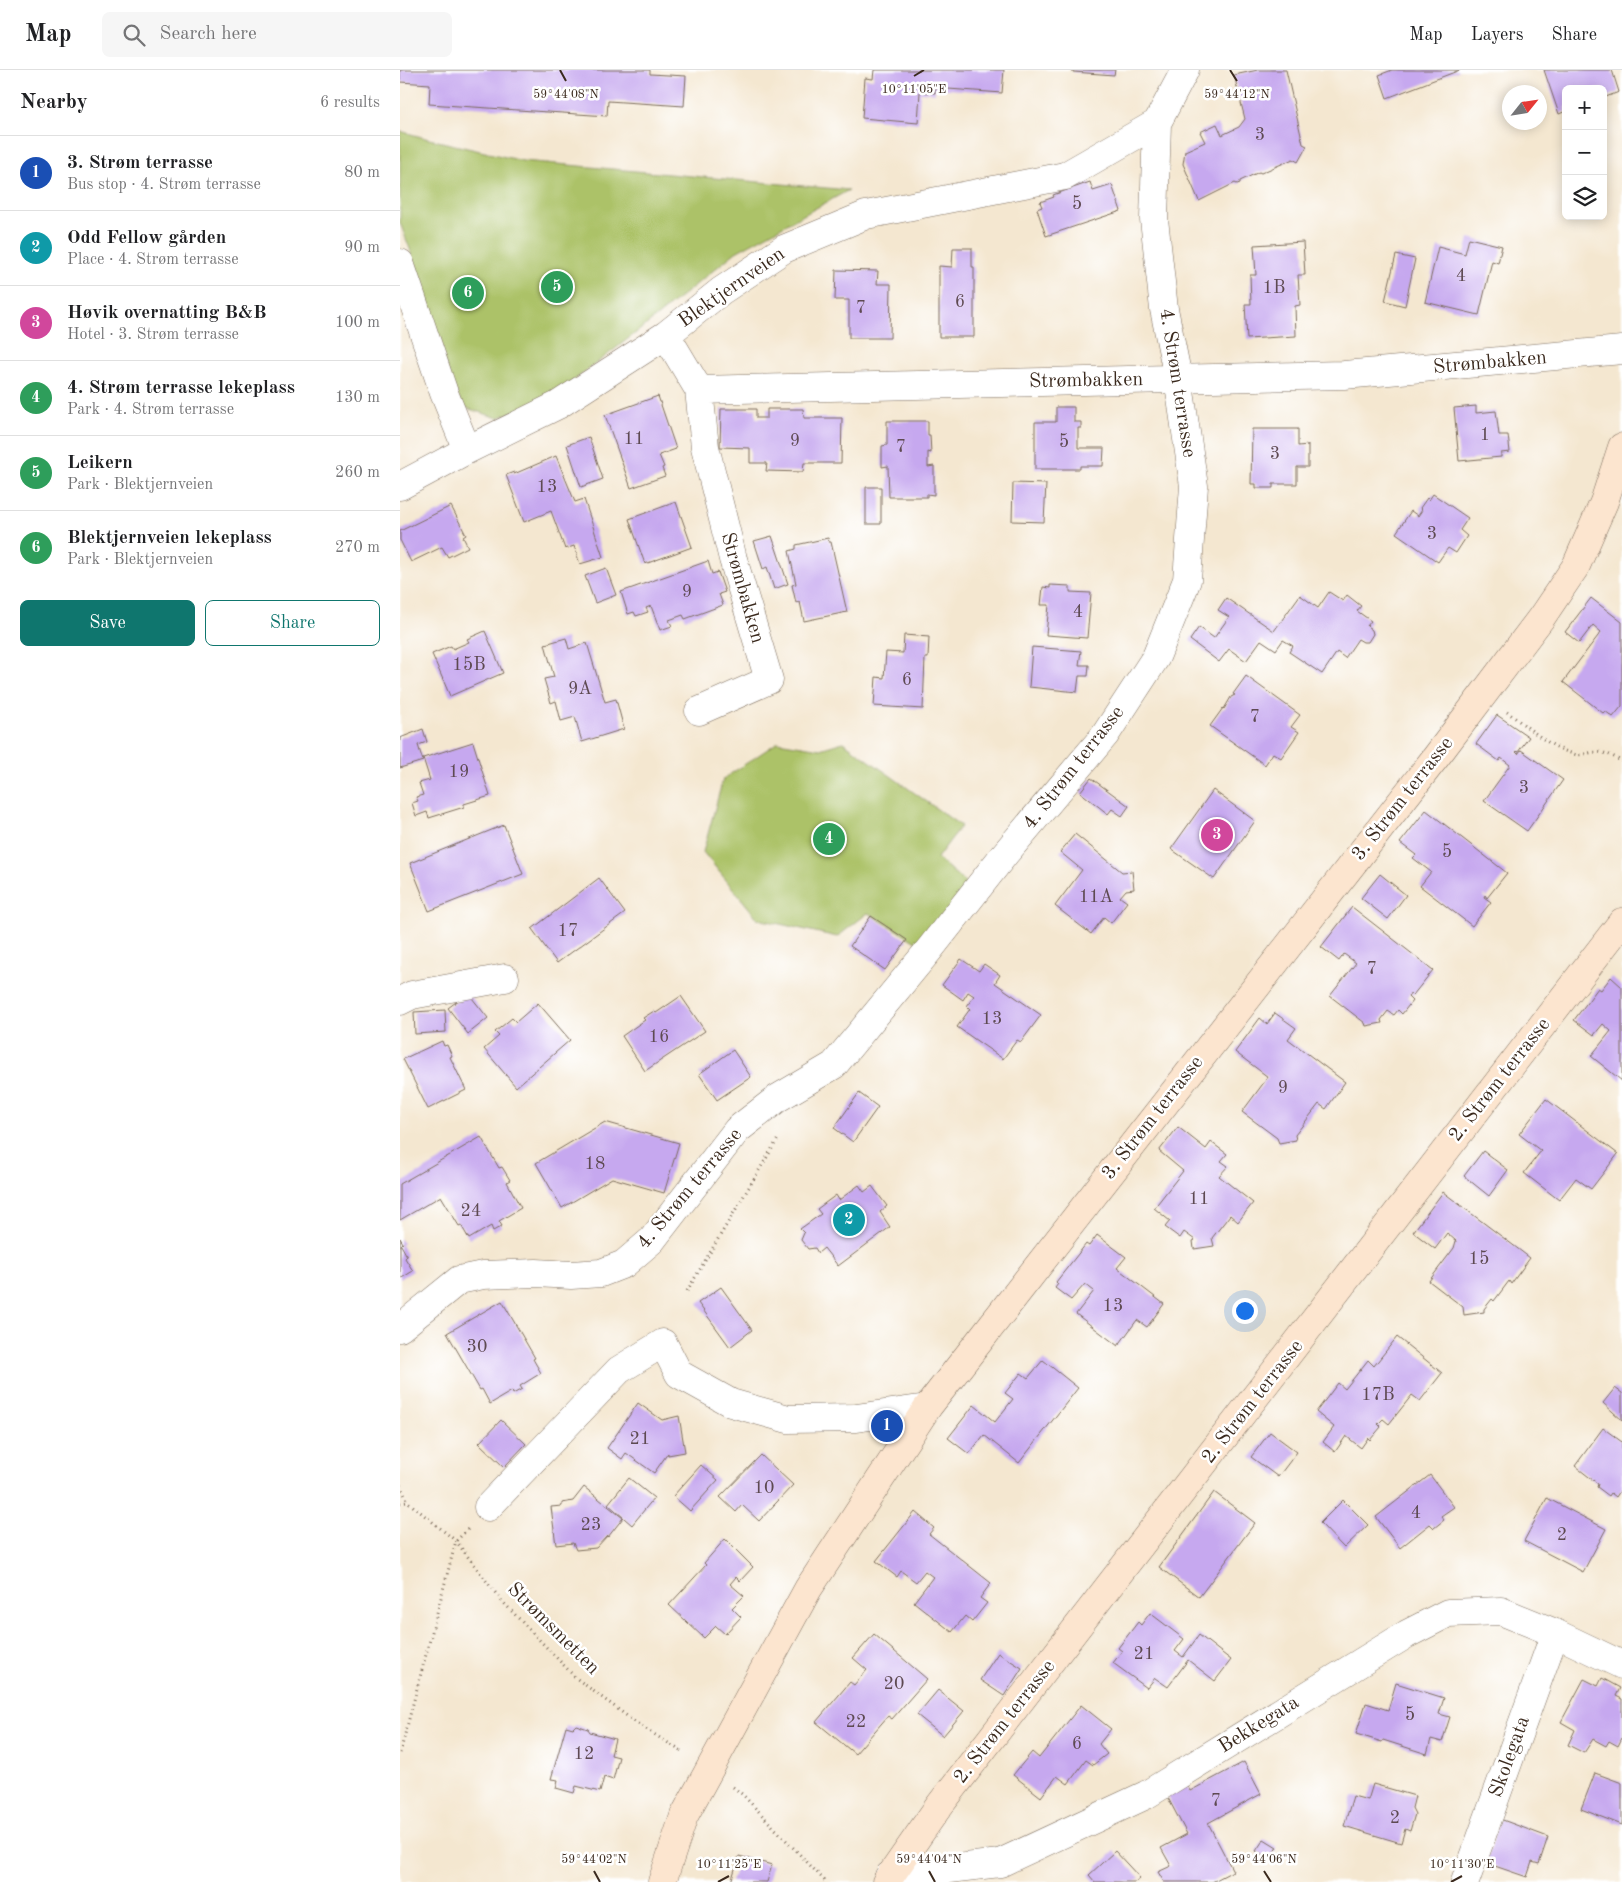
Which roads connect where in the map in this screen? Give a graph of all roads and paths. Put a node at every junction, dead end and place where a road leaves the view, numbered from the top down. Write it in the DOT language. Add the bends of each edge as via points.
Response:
graph roads {
  1 [pos="1186,70"];
  2 [pos="1157,123"];
  3 [pos="400,263"];
  4 [pos="666,336"];
  5 [pos="1622,350"];
  6 [pos="1178,378"];
  7 [pos="698,390"];
  8 [pos="1622,447"];
  9 [pos="467,450"];
  10 [pos="400,486"];
  11 [pos="1501,707"];
  12 [pos="699,711"];
  13 [pos="1622,762"];
  14 [pos="1622,922"];
  15 [pos="504,978"];
  16 [pos="400,1001"];
  17 [pos="780,1136"];
  18 [pos="687,1291"];
  19 [pos="400,1328"];
  20 [pos="927,1408"];
  21 [pos="400,1485"];
  22 [pos="400,1502"];
  23 [pos="408,1502"];
  24 [pos="488,1507"];
  25 [pos="456,1541"];
  26 [pos="1555,1633"];
  27 [pos="1622,1665"];
  28 [pos="400,1753"];
  29 [pos="700,1763"];
  30 [pos="888,1879"];
  31 [pos="662,1882"];
  32 [pos="826,1882"];
  33 [pos="1465,1882"];
  1 -- 2 [label="street"];
  2 -- 4 [label="street, Blektjernveien" via="1065,176 866,214 784,249 721,291"];
  2 -- 6 [label="street, 4. Strøm terrasse" via="1154,219 1164,309"];
  3 -- 9 [label="street"];
  4 -- 7 [label="street, Strømbakken"];
  4 -- 9 [label="street, Blektjernveien" via="558,405"];
  5 -- 6 [label="street, Strømbakken" via="1344,375"];
  6 -- 7 [label="street, Strømbakken"];
  6 -- 19 [label="street, 4. Strøm terrasse" via="1194,486 1187,580 1156,657 1105,734 923,958 834,1065 778,1098 737,1130 652,1240 624,1264 601,1273 483,1275 459,1280"];
  7 -- 12 [label="street, Strømbakken" via="707,456 769,680"];
  8 -- 20 [label="main road, 3. Strøm terrasse" via="1604,502 1576,566 1541,618"];
  9 -- 10 [label="street, Blektjernveien"];
  11 -- 13 [label="path" via="1569,753 1607,753"];
  14 -- 30 [label="main road, 2. Strøm terrasse" via="939,1806"];
  15 -- 16 [label="street" via="412,995"];
  17 -- 18 [label="path, 4. Strøm terrasse"];
  20 -- 24 [label="street" via="856,1418 788,1419 731,1403 680,1374 663,1343 619,1370"];
  20 -- 29 [label="main road, 3. Strøm terrasse" via="808,1589"];
  21 -- 23 [label="path, Strømsmetten"];
  22 -- 23 [label="path"];
  23 -- 25 [label="path, Strømsmetten"];
  24 -- 25 [label="path"];
  25 -- 28 [label="path"];
  25 -- 29 [label="path, Strømsmetten" via="500,1598 576,1678 659,1738"];
  26 -- 27 [label="street, Bekkegata"];
  26 -- 30 [label="street, Bekkegata" via="1500,1611 1448,1613 1407,1634 1146,1795 1000,1864"];
  26 -- 33 [label="street, Skolegata"];
  29 -- 31 [label="main road, 3. Strøm terrasse"];
  29 -- 32 [label="path, Strømsmetten" via="742,1794"];
}
